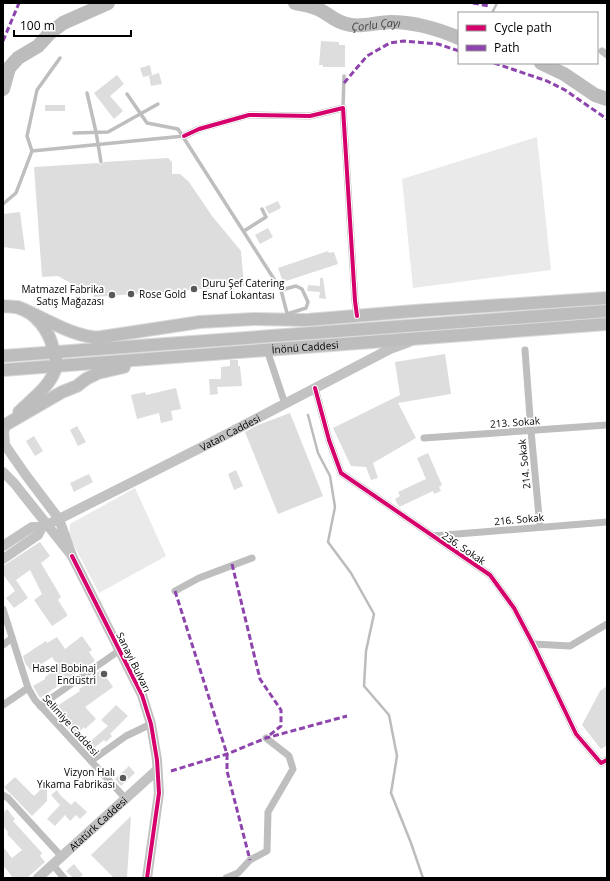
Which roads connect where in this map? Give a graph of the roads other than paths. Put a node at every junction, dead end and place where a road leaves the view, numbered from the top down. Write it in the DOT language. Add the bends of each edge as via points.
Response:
graph roads {
  1 [pos="60,58"];
  2 [pos="344,76"];
  3 [pos="87,93"];
  4 [pos="127,94"];
  5 [pos="158,104"];
  6 [pos="342,108"];
  7 [pos="141,114"];
  8 [pos="96,132"];
  9 [pos="74,133"];
  10 [pos="184,136"];
  11 [pos="98,144"];
  12 [pos="32,151"];
  13 [pos="101,162"];
  14 [pos="3,204"];
  15 [pos="262,209"];
  16 [pos="244,231"];
  17 [pos="280,290"];
  18 [pos="607,298"];
  19 [pos="3,302"];
  20 [pos="3,306"];
  21 [pos="18,307"];
  22 [pos="607,311"];
  23 [pos="357,316"];
  24 [pos="288,317"];
  25 [pos="607,324"];
  26 [pos="94,338"];
  27 [pos="419,338"];
  28 [pos="204,342"];
  29 [pos="267,350"];
  30 [pos="525,350"];
  31 [pos="54,353"];
  32 [pos="206,355"];
  33 [pos="3,356"];
  34 [pos="56,366"];
  35 [pos="3,370"];
  36 [pos="315,388"];
  37 [pos="285,404"];
  38 [pos="4,425"];
  39 [pos="607,425"];
  40 [pos="531,431"];
  41 [pos="424,438"];
  42 [pos="3,472"];
  43 [pos="59,518"];
  44 [pos="607,522"];
  45 [pos="44,526"];
  46 [pos="540,528"];
  47 [pos="432,536"];
  48 [pos="3,546"];
  49 [pos="72,556"];
  50 [pos="252,558"];
  51 [pos="3,559"];
  52 [pos="175,591"];
  53 [pos="3,609"];
  54 [pos="607,624"];
  55 [pos="12,638"];
  56 [pos="533,644"];
  57 [pos="3,645"];
  58 [pos="120,650"];
  59 [pos="28,688"];
  60 [pos="3,705"];
  61 [pos="40,706"];
  62 [pos="151,724"];
  63 [pos="266,738"];
  64 [pos="91,761"];
  65 [pos="604,762"];
  66 [pos="158,770"];
  67 [pos="5,799"];
  68 [pos="126,799"];
  69 [pos="62,857"];
  70 [pos="53,865"];
  71 [pos="38,878"];
  72 [pos="64,878"];
  73 [pos="147,878"];
  74 [pos="226,878"];
  1 -- 12 [label="lane" via="37,90 27,136"];
  2 -- 6 [label="lane"];
  3 -- 8 [label="lane"];
  4 -- 7 [label="lane"];
  5 -- 7 [label="lane"];
  6 -- 10 [label="street" via="310,116 249,115 199,129"];
  6 -- 23 [label="street"];
  7 -- 8 [label="lane" via="108,132"];
  7 -- 10 [label="lane" via="147,123 178,129"];
  8 -- 9 [label="lane"];
  8 -- 11 [label="lane"];
  10 -- 11 [label="lane"];
  10 -- 16 [label="lane"];
  11 -- 12 [label="lane"];
  11 -- 13 [label="lane"];
  12 -- 14 [label="lane" via="16,193"];
  15 -- 16 [label="lane" via="266,217"];
  16 -- 17 [label="lane"];
  17 -- 24 [label="lane"];
  17 -- 24 [label="lane" via="296,286 302,290 308,302 306,308"];
  18 -- 23 [label="main road"];
  19 -- 21 [label="main road"];
  20 -- 21 [label="main road"];
  21 -- 26 [label="main road" via="62,328"];
  21 -- 31 [label="main road" via="43,325 52,341"];
  22 -- 28 [label="main road"];
  23 -- 24 [label="main road" via="307,320"];
  24 -- 26 [label="main road" via="200,322"];
  25 -- 27 [label="main road, İnönü Caddesi"];
  26 -- 28 [label="main road"];
  27 -- 29 [label="main road, İnönü Caddesi"];
  27 -- 36 [label="main road, Vatan Caddesi" via="390,349"];
  28 -- 31 [label="main road"];
  29 -- 32 [label="main road, İnönü Caddesi"];
  29 -- 37 [label="street"];
  30 -- 40 [label="street, 214. Sokak"];
  31 -- 33 [label="main road"];
  31 -- 34 [label="main road"];
  32 -- 34 [label="main road, İnönü Caddesi"];
  32 -- 38 [label="main road" via="98,373"];
  34 -- 35 [label="main road, İnönü Caddesi"];
  34 -- 38 [label="main road" via="48,383"];
  36 -- 37 [label="main road, Vatan Caddesi"];
  36 -- 47 [label="street, 236. Sokak" via="341,473"];
  37 -- 43 [label="main road, Vatan Caddesi"];
  38 -- 43 [label="main road" via="5,445"];
  39 -- 40 [label="street, 213. Sokak"];
  40 -- 41 [label="street, 213. Sokak"];
  40 -- 46 [label="street, 214. Sokak"];
  42 -- 45 [label="main road" via="14,483"];
  43 -- 45 [label="main road, Vatan Caddesi"];
  43 -- 49 [label="main road"];
  44 -- 46 [label="street, 216. Sokak"];
  45 -- 48 [label="main road, Vatan Caddesi" via="32,527"];
  45 -- 49 [label="main road"];
  45 -- 51 [label="main road, Vatan Caddesi" via="38,535"];
  46 -- 47 [label="street, 216. Sokak"];
  47 -- 56 [label="street, 236. Sokak" via="490,575 514,608"];
  49 -- 58 [label="main road, Sanayi Bulvarı"];
  50 -- 52 [label="street" via="199,578"];
  53 -- 55 [label="street, Selimiye Caddesi"];
  54 -- 56 [label="street" via="570,646"];
  55 -- 57 [label="street"];
  55 -- 59 [label="street, Selimiye Caddesi"];
  56 -- 65 [label="street, 236. Sokak" via="576,734"];
  58 -- 61 [label="street"];
  58 -- 62 [label="main road, Sanayi Bulvarı" via="142,695"];
  59 -- 60 [label="street"];
  59 -- 61 [label="street, Selimiye Caddesi"];
  61 -- 64 [label="street, Selimiye Caddesi"];
  62 -- 64 [label="street" via="126,736"];
  62 -- 66 [label="main road, Sanayi Bulvarı"];
  63 -- 74 [label="street" via="289,756 293,769 268,812 267,851 250,860 238,873"];
  64 -- 68 [label="street, Selimiye Caddesi"];
  66 -- 68 [label="main road, Atatürk Caddesi"];
  66 -- 73 [label="main road, Sanayi Bulvarı" via="159,793"];
  67 -- 69 [label="street"];
  68 -- 69 [label="main road, Atatürk Caddesi"];
  69 -- 70 [label="main road, Atatürk Caddesi"];
  70 -- 71 [label="main road, Atatürk Caddesi"];
  70 -- 72 [label="street"];
}
